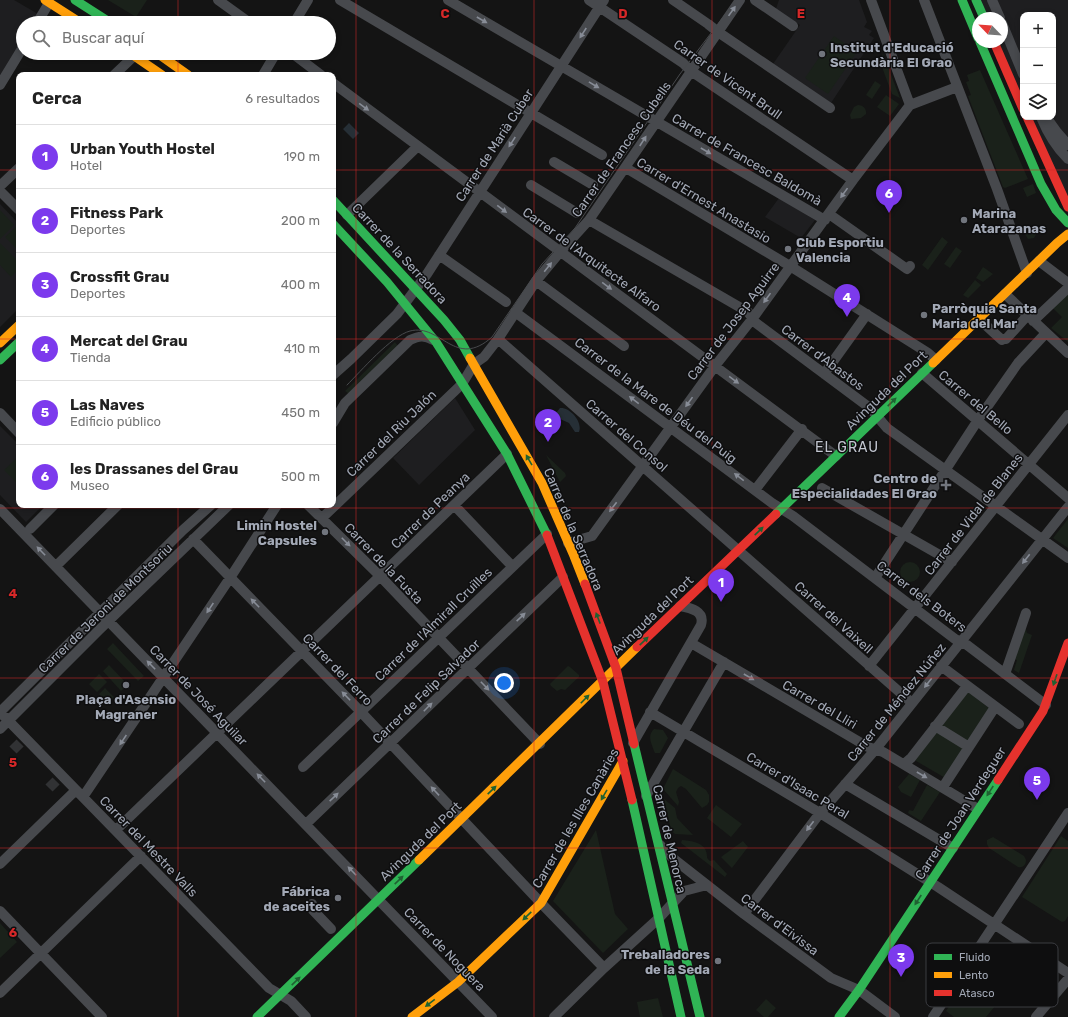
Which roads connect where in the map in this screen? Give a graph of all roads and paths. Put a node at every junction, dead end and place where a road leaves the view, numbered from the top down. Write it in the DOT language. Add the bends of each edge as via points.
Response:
graph roads {
  1 [pos="75,0"];
  2 [pos="218,0"];
  3 [pos="308,0"];
  4 [pos="340,0"];
  5 [pos="448,0"];
  6 [pos="589,0"];
  7 [pos="673,0"];
  8 [pos="740,0"];
  9 [pos="755,0"];
  10 [pos="871,0"];
  11 [pos="924,0"];
  12 [pos="962,0"];
  13 [pos="976,0"];
  14 [pos="992,0"];
  15 [pos="47,1"];
  16 [pos="86,3"];
  17 [pos="602,4"];
  18 [pos="981,12"];
  19 [pos="997,12"];
  20 [pos="40,16"];
  21 [pos="70,16"];
  22 [pos="102,16"];
  23 [pos="240,16"];
  24 [pos="298,16"];
  25 [pos="972,24"];
  26 [pos="793,26"];
  27 [pos="718,32"];
  28 [pos="1008,38"];
  29 [pos="983,48"];
  30 [pos="997,48"];
  31 [pos="16,59"];
  32 [pos="127,60"];
  33 [pos="141,60"];
  34 [pos="167,60"];
  35 [pos="272,60"];
  36 [pos="301,60"];
  37 [pos="561,66"];
  38 [pos="1020,67"];
  39 [pos="691,71"];
  40 [pos="117,72"];
  41 [pos="158,72"];
  42 [pos="184,72"];
  43 [pos="265,72"];
  44 [pos="316,72"];
  45 [pos="0,85"];
  46 [pos="336,86"];
  47 [pos="957,87"];
  48 [pos="1020,102"];
  49 [pos="910,105"];
  50 [pos="830,108"];
  51 [pos="531,112"];
  52 [pos="1028,120"];
  53 [pos="1042,120"];
  54 [pos="1048,120"];
  55 [pos="656,122"];
  56 [pos="1068,145"];
  57 [pos="418,146"];
  58 [pos="602,154"];
  59 [pos="1068,159"];
  60 [pos="554,162"];
  61 [pos="626,168"];
  62 [pos="16,171"];
  63 [pos="853,180"];
  64 [pos="531,185"];
  65 [pos="593,185"];
  66 [pos="0,186"];
  67 [pos="0,191"];
  68 [pos="479,192"];
  69 [pos="336,203"];
  70 [pos="16,207"];
  71 [pos="1068,207"];
  72 [pos="577,212"];
  73 [pos="347,215"];
  74 [pos="827,217"];
  75 [pos="589,220"];
  76 [pos="1068,223"];
  77 [pos="336,227"];
  78 [pos="1067,234"];
  79 [pos="560,252"];
  80 [pos="439,255"];
  81 [pos="1039,261"];
  82 [pos="790,266"];
  83 [pos="910,266"];
  84 [pos="1027,273"];
  85 [pos="536,281"];
  86 [pos="1068,284"];
  87 [pos="1068,288"];
  88 [pos="415,289"];
  89 [pos="1005,294"];
  90 [pos="506,302"];
  91 [pos="406,304"];
  92 [pos="515,312"];
  93 [pos="867,314"];
  94 [pos="753,318"];
  95 [pos="979,319"];
  96 [pos="1030,319"];
  97 [pos="16,328"];
  98 [pos="1046,333"];
  99 [pos="498,339"];
  100 [pos="436,342"];
  101 [pos="0,343"];
  102 [pos="16,345"];
  103 [pos="624,346"];
  104 [pos="1068,353"];
  105 [pos="0,360"];
  106 [pos="936,360"];
  107 [pos="474,364"];
  108 [pos="715,366"];
  109 [pos="336,369"];
  110 [pos="922,373"];
  111 [pos="824,374"];
  112 [pos="462,384"];
  113 [pos="0,413"];
  114 [pos="1068,415"];
  115 [pos="878,416"];
  116 [pos="336,418"];
  117 [pos="978,420"];
  118 [pos="671,427"];
  119 [pos="802,429"];
  120 [pos="16,430"];
  121 [pos="507,454"];
  122 [pos="836,456"];
  123 [pos="1029,464"];
  124 [pos="644,466"];
  125 [pos="946,470"];
  126 [pos="822,488"];
  127 [pos="755,490"];
  128 [pos="1068,498"];
  129 [pos="336,505"];
  130 [pos="454,505"];
  131 [pos="1068,506"];
  132 [pos="996,507"];
  133 [pos="51,508"];
  134 [pos="115,508"];
  135 [pos="208,508"];
  136 [pos="226,508"];
  137 [pos="275,508"];
  138 [pos="311,508"];
  139 [pos="332,508"];
  140 [pos="0,509"];
  141 [pos="781,509"];
  142 [pos="322,518"];
  143 [pos="30,529"];
  144 [pos="546,534"];
  145 [pos="903,534"];
  146 [pos="193,539"];
  147 [pos="1042,539"];
  148 [pos="568,543"];
  149 [pos="739,550"];
  150 [pos="1068,558"];
  151 [pos="952,562"];
  152 [pos="56,566"];
  153 [pos="512,566"];
  154 [pos="380,576"];
  155 [pos="564,577"];
  156 [pos="230,578"];
  157 [pos="875,578"];
  158 [pos="680,606"];
  159 [pos="915,608"];
  160 [pos="100,613"];
  161 [pos="1026,613"];
  162 [pos="109,621"];
  163 [pos="438,637"];
  164 [pos="961,642"];
  165 [pos="691,643"];
  166 [pos="1068,643"];
  167 [pos="302,651"];
  168 [pos="724,662"];
  169 [pos="869,666"];
  170 [pos="941,666"];
  171 [pos="467,668"];
  172 [pos="616,668"];
  173 [pos="1005,674"];
  174 [pos="164,678"];
  175 [pos="603,682"];
  176 [pos="966,686"];
  177 [pos="912,703"];
  178 [pos="1046,705"];
  179 [pos="995,707"];
  180 [pos="0,712"];
  181 [pos="361,712"];
  182 [pos="650,712"];
  183 [pos="9,721"];
  184 [pos="1019,724"];
  185 [pos="935,726"];
  186 [pos="0,729"];
  187 [pos="684,732"];
  188 [pos="217,733"];
  189 [pos="634,741"];
  190 [pos="391,744"];
  191 [pos="540,744"];
  192 [pos="969,747"];
  193 [pos="875,750"];
  194 [pos="623,761"];
  195 [pos="904,764"];
  196 [pos="303,768"];
  197 [pos="845,784"];
  198 [pos="943,787"];
  199 [pos="80,794"];
  200 [pos="646,796"];
  201 [pos="978,809"];
  202 [pos="820,813"];
  203 [pos="1068,813"];
  204 [pos="462,819"];
  205 [pos="306,824"];
  206 [pos="116,830"];
  207 [pos="656,840"];
  208 [pos="952,848"];
  209 [pos="141,856"];
  210 [pos="0,864"];
  211 [pos="930,882"];
  212 [pos="707,885"];
  213 [pos="379,899"];
  214 [pos="541,903"];
  215 [pos="672,903"];
  216 [pos="312,904"];
  217 [pos="0,911"];
  218 [pos="744,914"];
  219 [pos="658,919"];
  220 [pos="995,924"];
  221 [pos="331,929"];
  222 [pos="982,943"];
  223 [pos="1023,943"];
  224 [pos="40,953"];
  225 [pos="1058,966"];
  226 [pos="604,968"];
  227 [pos="1068,973"];
  228 [pos="1068,979"];
  229 [pos="458,982"];
  230 [pos="859,990"];
  231 [pos="1058,991"];
  232 [pos="0,993"];
  233 [pos="280,995"];
  234 [pos="940,1007"];
  235 [pos="1044,1007"];
  236 [pos="102,1017"];
  237 [pos="257,1017"];
  238 [pos="306,1017"];
  239 [pos="412,1017"];
  240 [pos="492,1017"];
  241 [pos="554,1017"];
  242 [pos="681,1017"];
  243 [pos="700,1017"];
  244 [pos="839,1017"];
  245 [pos="895,1017"];
  246 [pos="933,1017"];
  247 [pos="1036,1017"];
  1 -- 16 [label="main road"];
  2 -- 23 [label="street"];
  3 -- 24 [label="street"];
  4 -- 51 [label="street"];
  5 -- 37 [label="street, Carrer de Francesc Baldomà, one-way"];
  6 -- 17 [label="street, Carrer de Vicent Brull"];
  7 -- 27 [label="street"];
  27 -- 8 [label="street, Carrer de Francesc Cubells, one-way"];
  9 -- 26 [label="street"];
  10 -- 49 [label="street"];
  11 -- 47 [label="street"];
  12 -- 25 [label="main road"];
  13 -- 18 [label="main road"];
  14 -- 19 [label="street"];
  15 -- 20 [label="street"];
  15 -- 21 [label="main road"];
  16 -- 22 [label="main road"];
  17 -- 37 [label="street, Carrer de Marià Cuber, one-way"];
  17 -- 39 [label="street, Carrer de Vicent Brull"];
  27 -- 39 [label="street, Carrer de Francesc Cubells"];
  27 -- 50 [label="street"];
  28 -- 38 [label="street"];
  29 -- 76 [label="main road" via="1041,184"];
  30 -- 48 [label="main road"];
  31 -- 45 [label="street"];
  32 -- 40 [label="street"];
  33 -- 41 [label="main road"];
  34 -- 42 [label="main road"];
  35 -- 43 [label="street"];
  36 -- 44 [label="street"];
  37 -- 51 [label="street, Carrer de Marià Cuber"];
  37 -- 55 [label="street, Carrer de Francesc Baldomà, one-way"];
  39 -- 55 [label="street, Carrer de Francesc Cubells"];
  39 -- 63 [label="street, Carrer de Vicent Brull"];
  46 -- 57 [label="street, Carrer de l'Arquitecte Alfaro, one-way"];
  47 -- 49 [label="street"];
  47 -- 84 [label="street"];
  49 -- 63 [label="street, Carrer de Josep Aguirre"];
  51 -- 58 [label="street"];
  51 -- 68 [label="street, Carrer de Marià Cuber, one-way"];
  52 -- 71 [label="main road"];
  53 -- 59 [label="street" via="1048,134"];
  54 -- 56 [label="street"];
  61 -- 55 [label="street, Carrer de Francesc Cubells, one-way"];
  55 -- 74 [label="street, Carrer de Francesc Baldomà, one-way"];
  57 -- 68 [label="street, Carrer de l'Arquitecte Alfaro"];
  57 -- 73 [label="street"];
  60 -- 65 [label="street"];
  61 -- 75 [label="street, Carrer de Francesc Cubells"];
  61 -- 82 [label="street, Carrer d'Ernest Anastasio"];
  62 -- 66 [label="street"];
  63 -- 74 [label="street, Carrer de Josep Aguirre, one-way"];
  64 -- 72 [label="street"];
  67 -- 70 [label="street"];
  68 -- 79 [label="street, Carrer de l'Arquitecte Alfaro, one-way"];
  68 -- 80 [label="street, Carrer de Marià Cuber"];
  69 -- 73 [label="main road, Carrer de la Serradora"];
  73 -- 88 [label="main road, Carrer de la Serradora"];
  74 -- 82 [label="street, Carrer de Josep Aguirre"];
  74 -- 83 [label="street, Carrer de Francesc Baldomà" via="907,269"];
  75 -- 79 [label="street, Carrer de Francesc Cubells"];
  75 -- 94 [label="street, Carrer d'Abastos" via="748,312"];
  77 -- 91 [label="main road, Carrer de la Serradora"];
  78 -- 81 [label="main road, Avinguda del Port"];
  85 -- 79 [label="street, Carrer de Francesc Cubells, one-way"];
  79 -- 108 [label="street, Carrer de l'Arquitecte Alfaro, one-way"];
  80 -- 88 [label="street, Carrer de Marià Cuber"];
  80 -- 90 [label="street"];
  81 -- 84 [label="main road, Avinguda del Port"];
  81 -- 86 [label="street"];
  82 -- 93 [label="street, Carrer d'Ernest Anastasio"];
  82 -- 94 [label="street, Carrer de Josep Aguirre, one-way"];
  84 -- 89 [label="main road, Avinguda del Port"];
  85 -- 92 [label="street, Carrer de Francesc Cubells"];
  85 -- 103 [label="street"];
  87 -- 96 [label="street"];
  88 -- 91 [label="street, Carrer de Marià Cuber"];
  88 -- 107 [label="main road, Carrer de la Serradora" via="460,340"];
  89 -- 95 [label="main road, Avinguda del Port"];
  89 -- 96 [label="street"];
  91 -- 100 [label="main road, Carrer de la Serradora"];
  91 -- 109 [label="street"];
  92 -- 99 [label="street, Carrer de Francesc Cubells"];
  118 -- 92 [label="street, Carrer de la Mare de Déu del Puig, one-way"];
  93 -- 106 [label="street, Carrer d'Ernest Anastasio"];
  93 -- 111 [label="street"];
  94 -- 108 [label="street, Carrer de Josep Aguirre"];
  94 -- 111 [label="street, Carrer d'Abastos" via="756,323"];
  95 -- 96 [label="street" via="1004,340"];
  95 -- 106 [label="main road, Avinguda del Port"];
  96 -- 98 [label="street"];
  97 -- 101 [label="main road"];
  98 -- 104 [label="street"];
  98 -- 117 [label="street" via="1018,363"];
  99 -- 107 [label="street, Carrer de Francesc Cubells" via="484,357"];
  99 -- 124 [label="street, Carrer del Consol"];
  100 -- 112 [label="main road, Carrer de la Serradora"];
  100 -- 116 [label="street" via="425,336 410,340 345,404"];
  102 -- 105 [label="main road"];
  106 -- 110 [label="main road, Avinguda del Port"];
  107 -- 112 [label="street, Carrer del Riu Jalón"];
  148 -- 107 [label="main road, Carrer de la Serradora, one-way" via="542,482"];
  108 -- 118 [label="street, Carrer de Josep Aguirre, one-way"];
  108 -- 119 [label="street, Carrer de l'Arquitecte Alfaro, one-way"];
  115 -- 110 [label="main road, Avinguda del Port, one-way"];
  110 -- 117 [label="street, Carrer del Bello"];
  111 -- 115 [label="street, Carrer d'Abastos"];
  112 -- 121 [label="main road, Carrer de la Serradora"];
  112 -- 129 [label="street, Carrer del Riu Jalón"];
  113 -- 120 [label="street"];
  114 -- 123 [label="street, Carrer de Vidal de Blanes"];
  115 -- 122 [label="main road, Avinguda del Port"];
  115 -- 125 [label="street, Carrer d'Abastos" via="887,428"];
  117 -- 123 [label="street, Carrer del Bello"];
  117 -- 125 [label="street"];
  118 -- 124 [label="street, Carrer de Josep Aguirre"];
  127 -- 118 [label="street, Carrer de la Mare de Déu del Puig, one-way"];
  119 -- 122 [label="street, Carrer de l'Arquitecte Alfaro"];
  119 -- 127 [label="street"];
  121 -- 130 [label="street, Carrer de Peanya"];
  121 -- 144 [label="main road, Carrer de la Serradora"];
  122 -- 141 [label="main road, Avinguda del Port"];
  123 -- 128 [label="street, Carrer del Bello"];
  123 -- 132 [label="street, Carrer de Vidal de Blanes"];
  124 -- 148 [label="street, Carrer de Josep Aguirre, one-way" via="592,536"];
  124 -- 149 [label="street, Carrer del Consol"];
  125 -- 132 [label="street, Carrer d'Abastos"];
  125 -- 145 [label="street"];
  126 -- 145 [label="street"];
  127 -- 141 [label="street, Carrer de la Mare de Déu del Puig"];
  130 -- 153 [label="street"];
  130 -- 154 [label="street, Carrer de Peanya"];
  131 -- 147 [label="street, Carrer de Méndez Núñez"];
  132 -- 147 [label="street, Carrer d'Abastos"];
  132 -- 151 [label="street, Carrer de Vidal de Blanes"];
  133 -- 143 [label="street"];
  134 -- 152 [label="street"];
  135 -- 160 [label="street, Carrer de Jeroni de Montsoriu"];
  136 -- 146 [label="street, Carrer de Jeroni de Montsoriu"];
  137 -- 156 [label="street"];
  138 -- 142 [label="street, Carrer de la Fusta"];
  139 -- 142 [label="street, Carrer del Riu Jalón"];
  152 -- 140 [label="street, Carrer de José Aguilar, one-way"];
  149 -- 141 [label="main road, Avinguda del Port, one-way"];
  141 -- 157 [label="street, Carrer dels Boters"];
  142 -- 154 [label="street, Carrer de la Fusta, one-way"];
  144 -- 153 [label="street, Carrer de l'Almirall Cruïlles"];
  144 -- 155 [label="main road, Carrer de la Serradora"];
  145 -- 151 [label="street"];
  145 -- 157 [label="street"];
  146 -- 156 [label="street, Carrer del Ferro"];
  146 -- 162 [label="street, Carrer de Jeroni de Montsoriu"];
  147 -- 150 [label="street, Carrer d'Abastos"];
  147 -- 164 [label="street, Carrer de Méndez Núñez, one-way"];
  172 -- 148 [label="main road, Carrer de la Serradora, one-way"];
  149 -- 158 [label="main road, Avinguda del Port"];
  149 -- 169 [label="street, Carrer del Vaixell"];
  151 -- 159 [label="street, Carrer de Vidal de Blanes"];
  152 -- 160 [label="street, Carrer de José Aguilar"];
  153 -- 163 [label="street, Carrer de l'Almirall Cruïlles"];
  154 -- 163 [label="street, Carrer de la Fusta"];
  154 -- 167 [label="street, Carrer de Peanya"];
  171 -- 155 [label="street, Carrer de Felip Salvador, one-way"];
  155 -- 175 [label="main road, Carrer de la Serradora"];
  167 -- 156 [label="street, Carrer del Ferro, one-way"];
  156 -- 174 [label="street, one-way"];
  157 -- 159 [label="street, Carrer dels Boters"];
  158 -- 165 [label="street, Carrer de les Illes Canàries" via="695,609 702,620"];
  172 -- 158 [label="main road, Avinguda del Port, one-way"];
  159 -- 164 [label="street, Carrer dels Boters"];
  159 -- 169 [label="street, Carrer de Vidal de Blanes"];
  160 -- 162 [label="street, Carrer de José Aguilar"];
  160 -- 180 [label="street, Carrer de Jeroni de Montsoriu"];
  161 -- 173 [label="street"];
  174 -- 162 [label="street, Carrer de José Aguilar, one-way"];
  162 -- 183 [label="street, Carrer de Jeroni de Montsoriu"];
  163 -- 171 [label="street, Carrer de la Fusta"];
  163 -- 181 [label="street, Carrer de l'Almirall Cruïlles"];
  164 -- 170 [label="street, Carrer de Méndez Núñez"];
  164 -- 173 [label="street, Carrer dels Boters"];
  165 -- 168 [label="street, Carrer del Lliri"];
  165 -- 182 [label="street, Carrer de les Illes Canàries"];
  166 -- 178 [label="main road, Carrer de Joan Verdeguer, one-way"];
  181 -- 167 [label="street, Carrer del Ferro, one-way"];
  167 -- 188 [label="street, Carrer de Peanya"];
  168 -- 187 [label="street"];
  168 -- 193 [label="street, Carrer del Lliri, one-way"];
  169 -- 177 [label="street, Carrer del Vaixell"];
  170 -- 176 [label="street"];
  170 -- 177 [label="street, Carrer de Méndez Núñez, one-way"];
  190 -- 171 [label="street, Carrer de Felip Salvador, one-way"];
  171 -- 191 [label="street, Carrer de la Fusta, one-way"];
  172 -- 175 [label="main road, Avinguda del Port"];
  172 -- 189 [label="main road, Carrer de Menorca"];
  173 -- 178 [label="street, Carrer dels Boters"];
  174 -- 188 [label="street, Carrer de José Aguilar"];
  174 -- 199 [label="street, one-way"];
  191 -- 175 [label="main road, Avinguda del Port, one-way"];
  175 -- 194 [label="main road"];
  176 -- 179 [label="street"];
  176 -- 185 [label="street"];
  177 -- 193 [label="street, Carrer de Méndez Núñez"];
  178 -- 201 [label="main road, Carrer de Joan Verdeguer, one-way"];
  179 -- 184 [label="street"];
  179 -- 192 [label="street"];
  180 -- 183 [label="street, Carrer del Mestre Valls"];
  181 -- 190 [label="street, Carrer del Ferro"];
  181 -- 196 [label="street, Carrer de l'Almirall Cruïlles"];
  182 -- 187 [label="street, Carrer d'Isaac Peral"];
  182 -- 189 [label="street, Carrer de les Illes Canàries"];
  183 -- 186 [label="street, Carrer de Jeroni de Montsoriu"];
  183 -- 199 [label="street, Carrer del Mestre Valls"];
  185 -- 192 [label="street"];
  185 -- 195 [label="street"];
  187 -- 200 [label="street"];
  187 -- 202 [label="street, Carrer d'Isaac Peral"];
  205 -- 188 [label="street, Carrer de José Aguilar, one-way"];
  188 -- 206 [label="street, Carrer de Peanya"];
  189 -- 194 [label="street, Carrer de les Illes Canàries"];
  189 -- 200 [label="main road, Carrer de Menorca"];
  204 -- 190 [label="street, Carrer del Ferro, one-way"];
  205 -- 190 [label="street, Carrer de Felip Salvador, one-way"];
  204 -- 191 [label="main road, Avinguda del Port, one-way"];
  192 -- 198 [label="street"];
  193 -- 195 [label="street, Carrer del Lliri"];
  193 -- 197 [label="street, Carrer de Méndez Núñez"];
  194 -- 214 [label="main road, Carrer de les Illes Canàries, one-way"];
  194 -- 219 [label="main road"];
  195 -- 198 [label="street, Carrer del Lliri, one-way"];
  197 -- 202 [label="street, Carrer de Méndez Núñez"];
  197 -- 208 [label="street"];
  198 -- 201 [label="street, Carrer del Lliri"];
  199 -- 206 [label="street, Carrer del Mestre Valls"];
  199 -- 210 [label="street"];
  200 -- 207 [label="main road, Carrer de Menorca"];
  201 -- 208 [label="main road, Carrer de Joan Verdeguer"];
  202 -- 211 [label="street, Carrer d'Isaac Peral"];
  202 -- 218 [label="street, Carrer de Méndez Núñez, one-way"];
  203 -- 220 [label="street"];
  213 -- 204 [label="main road, Avinguda del Port, one-way"];
  204 -- 214 [label="street, Carrer del Ferro"];
  213 -- 205 [label="street, Carrer de José Aguilar, one-way"];
  206 -- 209 [label="street, Carrer del Mestre Valls"];
  207 -- 212 [label="street, Carrer d'Eivissa" via="675,860"];
  207 -- 215 [label="main road, Carrer de Menorca"];
  208 -- 211 [label="main road, Carrer de Joan Verdeguer"];
  209 -- 224 [label="street"];
  209 -- 233 [label="street, Carrer del Mestre Valls" via="270,988"];
  211 -- 220 [label="street, Carrer d'Isaac Peral"];
  211 -- 230 [label="main road, Carrer de Joan Verdeguer, one-way"];
  212 -- 215 [label="street" via="684,892"];
  212 -- 218 [label="street, Carrer d'Eivissa"];
  213 -- 229 [label="street, Carrer de Noguera"];
  233 -- 213 [label="main road, Avinguda del Port, one-way"];
  214 -- 226 [label="street, Carrer del Ferro"];
  214 -- 229 [label="main road, Carrer de les Illes Canàries, one-way"];
  215 -- 219 [label="street"];
  215 -- 243 [label="main road, Carrer de Menorca"];
  216 -- 221 [label="street" via="310,907"];
  217 -- 224 [label="street"];
  218 -- 230 [label="street, Carrer d'Eivissa" via="831,978"];
  219 -- 226 [label="street"];
  219 -- 242 [label="main road"];
  220 -- 222 [label="street"];
  220 -- 223 [label="street, Carrer d'Isaac Peral"];
  224 -- 232 [label="street"];
  224 -- 236 [label="street"];
  225 -- 227 [label="street, Carrer d'Isaac Peral"];
  226 -- 241 [label="street"];
  228 -- 231 [label="street"];
  229 -- 239 [label="main road, Carrer de les Illes Canàries, one-way"];
  229 -- 240 [label="street, Carrer de Noguera"];
  230 -- 244 [label="main road, Carrer de Joan Verdeguer"];
  230 -- 245 [label="street, Carrer d'Eivissa"];
  233 -- 237 [label="main road, Avinguda del Port"];
  233 -- 238 [label="street, Carrer del Mestre Valls" via="291,1001"];
  234 -- 246 [label="street"];
  235 -- 247 [label="street"];
}
